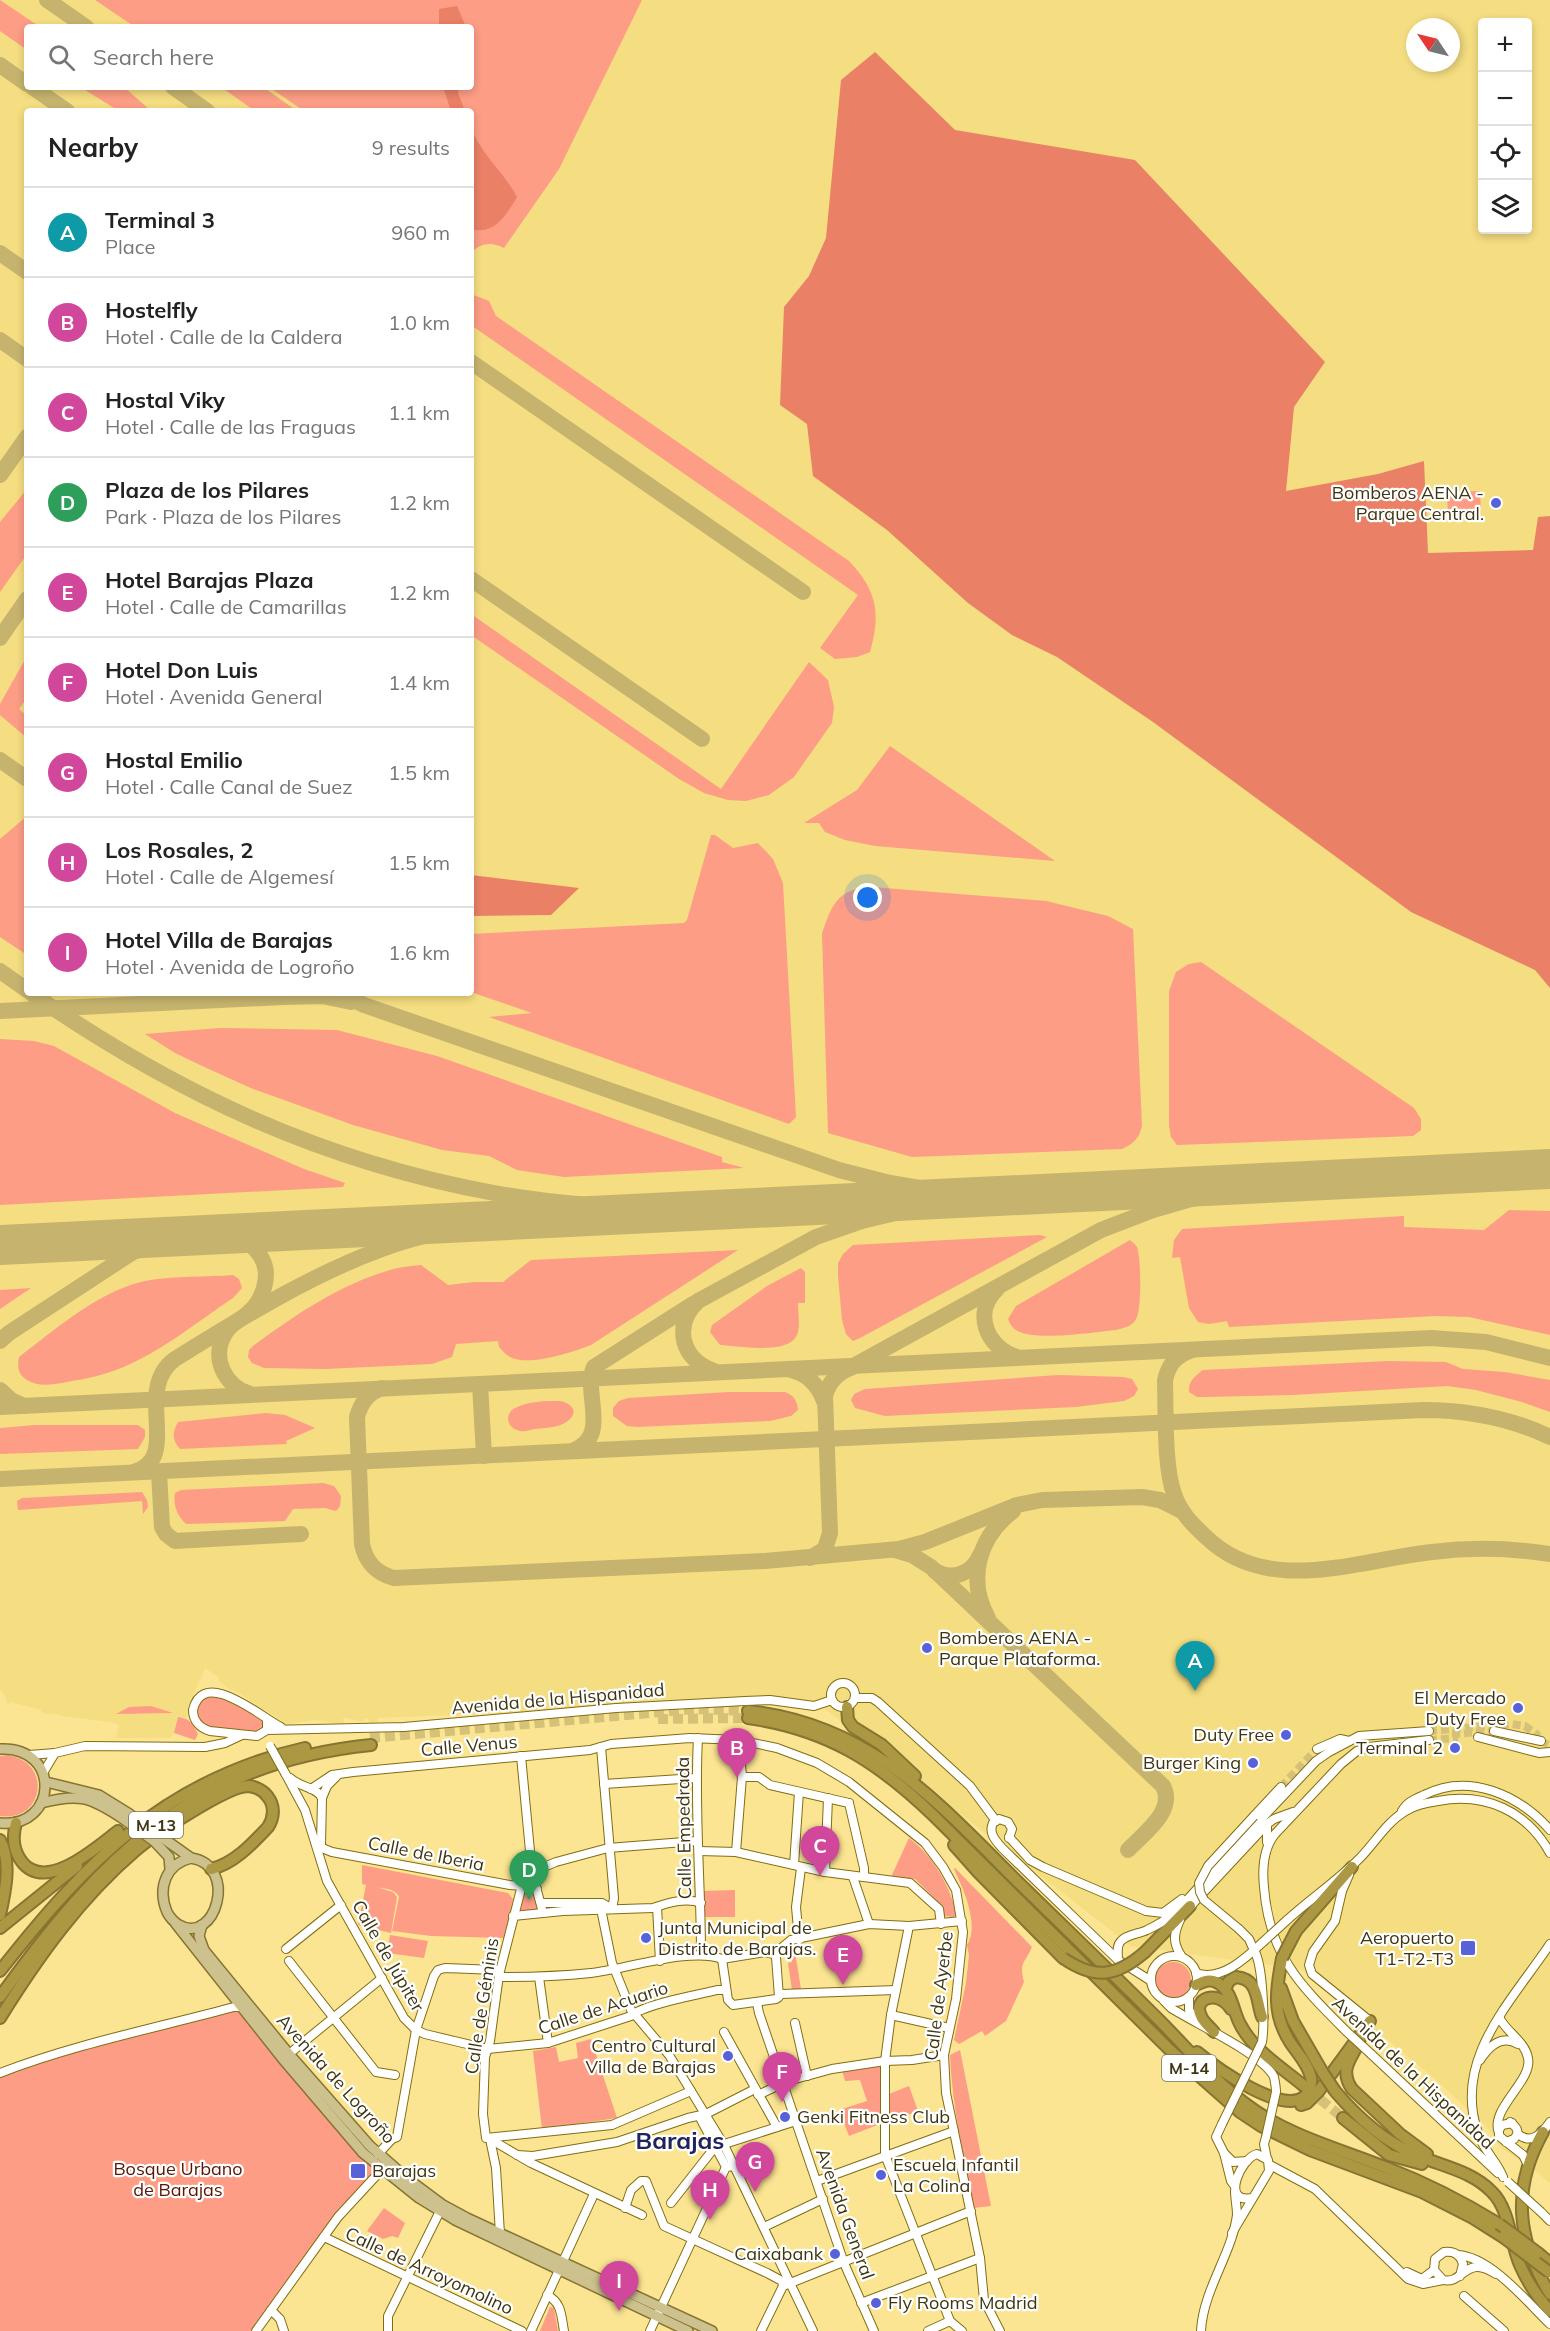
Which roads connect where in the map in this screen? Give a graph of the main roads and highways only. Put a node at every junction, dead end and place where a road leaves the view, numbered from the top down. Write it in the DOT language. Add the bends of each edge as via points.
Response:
graph roads {
  1 [pos="847,1707"];
  2 [pos="0,1749"];
  3 [pos="44,1777"];
  4 [pos="178,1797"];
  5 [pos="42,1803"];
  6 [pos="940,1805"];
  7 [pos="933,1815"];
  8 [pos="125,1816"];
  9 [pos="0,1823"];
  10 [pos="16,1823"];
  11 [pos="157,1838"];
  12 [pos="0,1840"];
  13 [pos="101,1844"];
  14 [pos="191,1858"];
  15 [pos="1356,1863"];
  16 [pos="170,1869"];
  17 [pos="212,1869"];
  18 [pos="1190,1906"];
  19 [pos="0,1915"];
  20 [pos="176,1924"];
  21 [pos="202,1925"];
  22 [pos="0,1928"];
  23 [pos="0,1971"];
  24 [pos="1279,1976"];
  25 [pos="1196,1985"];
  26 [pos="1225,1989"];
  27 [pos="0,1996"];
  28 [pos="1235,2015"];
  29 [pos="1262,2017"];
  30 [pos="0,2018"];
  31 [pos="1370,2020"];
  32 [pos="1162,2023"];
  33 [pos="1214,2032"];
  34 [pos="1362,2032"];
  35 [pos="1247,2085"];
  36 [pos="1304,2086"];
  37 [pos="1343,2118"];
  38 [pos="1543,2132"];
  39 [pos="386,2166"];
  40 [pos="1454,2169"];
  41 [pos="1479,2182"];
  42 [pos="441,2208"];
  43 [pos="1550,2263"];
  44 [pos="561,2266"];
  45 [pos="1547,2275"];
  46 [pos="1534,2290"];
  47 [pos="1550,2290"];
  48 [pos="1550,2294"];
  49 [pos="1550,2304"];
  50 [pos="1550,2311"];
  51 [pos="658,2312"];
  52 [pos="688,2331"];
  53 [pos="712,2331"];
  1 -- 6 [label="highway" via="853,1727 888,1750"];
  2 -- 3 [label="main road" via="29,1755"];
  3 -- 5 [label="main road" via="46,1791"];
  3 -- 8 [label="main road" via="99,1795"];
  4 -- 13 [label="highway" via="138,1816"];
  4 -- 23 [label="highway, M-13" via="137,1824 104,1853"];
  4 -- 27 [label="highway, M-13" via="264,1759 307,1747 371,1742 272,1764 222,1784 181,1807 112,1860 81,1892"];
  5 -- 8 [label="main road" via="80,1798"];
  5 -- 10 [label="main road"];
  6 -- 7 [label="highway, M-14" via="891,1765 846,1737 788,1717 748,1714 842,1745 878,1767"];
  6 -- 32 [label="highway, M-14"];
  7 -- 18 [label="highway, bridge" via="978,1872 1063,1958 1081,1970 1108,1973 1124,1968"];
  7 -- 45 [label="highway, M-14, bridge" via="1164,2044 1240,2112 1301,2146 1422,2192 1473,2218 1503,2237"];
  8 -- 11 [label="main road, bridge"];
  9 -- 10 [label="main road"];
  10 -- 13 [label="highway" via="15,1851 24,1865 37,1873 57,1871"];
  11 -- 14 [label="main road"];
  11 -- 16 [label="main road" via="169,1857"];
  12 -- 19 [label="highway" via="6,1869"];
  13 -- 22 [label="highway"];
  14 -- 16 [label="main road"];
  14 -- 17 [label="main road"];
  15 -- 24 [label="highway, bridge" via="1296,1931 1282,1958"];
  16 -- 20 [label="main road" via="164,1882 164,1898 167,1912"];
  17 -- 21 [label="main road" via="218,1887 217,1903 212,1916"];
  17 -- 30 [label="highway" via="233,1860 268,1827 273,1808 261,1790 249,1786 232,1792 166,1826 134,1852 104,1879 67,1922"];
  20 -- 21 [label="main road" via="190,1929"];
  20 -- 39 [label="main road, Avenida de Logroño" via="363,2153"];
  21 -- 39 [label="main road, Avenida de Logroño" via="199,1936 204,1950"];
  24 -- 35 [label="highway" via="1277,2002 1282,2025 1310,2074 1310,2089 1300,2099 1287,2102"];
  24 -- 40 [label="highway, bridge" via="1286,2008 1323,2073 1356,2116 1395,2144"];
  25 -- 26 [label="highway" via="1212,1981"];
  26 -- 28 [label="highway"];
  26 -- 29 [label="highway" via="1236,1977 1250,1981"];
  28 -- 33 [label="highway" via="1220,1997 1204,2000 1200,2013"];
  28 -- 36 [label="highway" via="1253,2044"];
  31 -- 34 [label="highway"];
  32 -- 35 [label="highway" via="1210,2062"];
  32 -- 43 [label="highway, M-14, bridge" via="1218,2082 1263,2116 1425,2184 1499,2224"];
  34 -- 35 [label="highway" via="1307,2103 1293,2107 1277,2104"];
  34 -- 40 [label="highway" via="1347,2064 1347,2082 1415,2146"];
  37 -- 41 [label="highway" via="1389,2155"];
  38 -- 45 [label="highway" via="1528,2165 1521,2215 1527,2249"];
  39 -- 42 [label="main road, Avenida de Logroño"];
  39 -- 42 [label="main road, Avenida de Logroño" via="399,2172"];
  40 -- 41 [label="highway"];
  41 -- 46 [label="highway" via="1500,2201 1520,2265"];
  42 -- 44 [label="main road, Avenida de Logroño"];
  42 -- 44 [label="main road, Avenida de Logroño" via="472,2230"];
  44 -- 51 [label="main road, Avenida de Logroño"];
  45 -- 47 [label="highway"];
  45 -- 48 [label="highway"];
  46 -- 49 [label="highway"];
  46 -- 50 [label="highway"];
  51 -- 52 [label="main road, Avenida de Logroño"];
  51 -- 53 [label="main road, Avenida de Logroño"];
}
